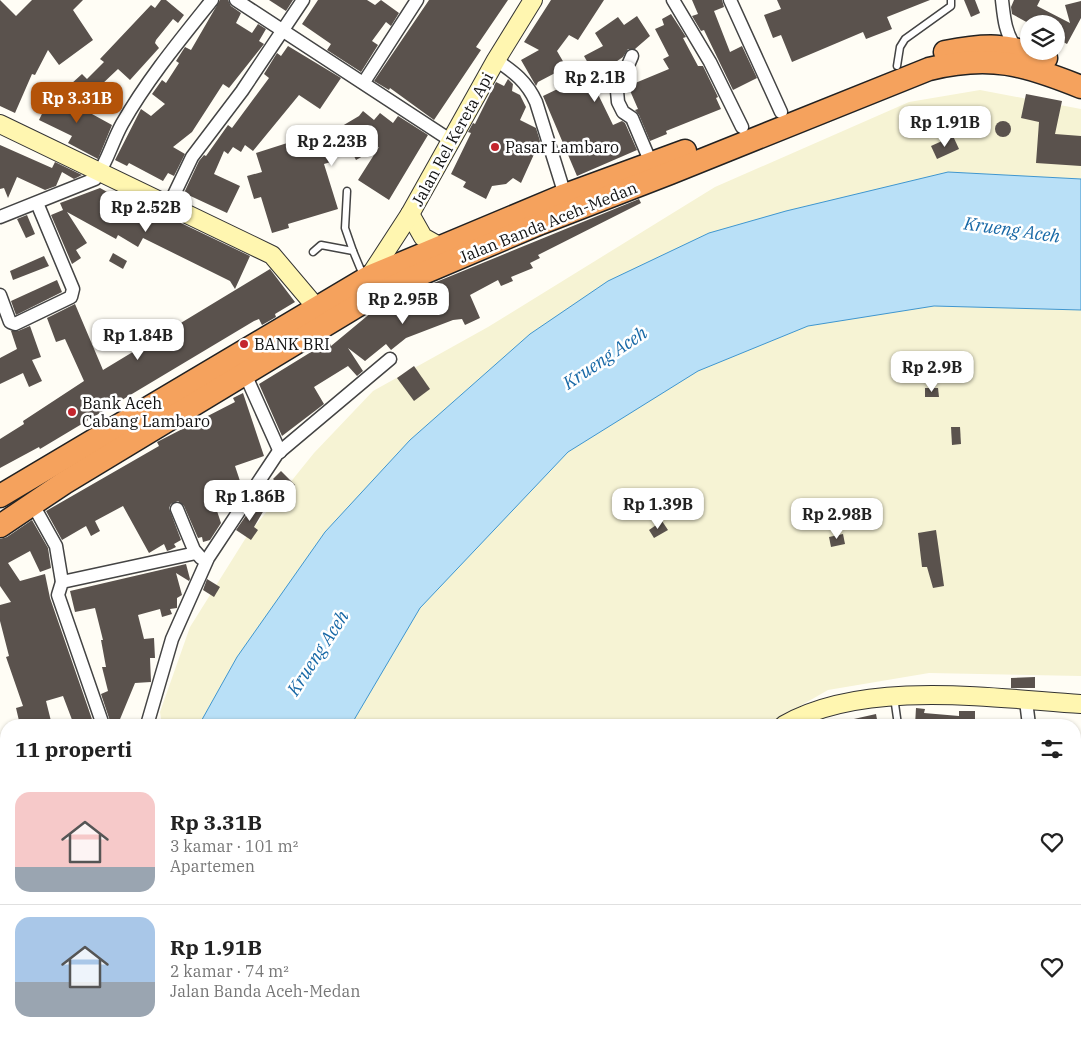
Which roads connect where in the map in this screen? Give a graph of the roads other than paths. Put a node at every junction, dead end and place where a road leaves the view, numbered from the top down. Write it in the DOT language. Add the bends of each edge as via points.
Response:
graph roads {
  1 [pos="212,0"];
  2 [pos="236,0"];
  3 [pos="303,0"];
  4 [pos="417,0"];
  5 [pos="534,0"];
  6 [pos="673,0"];
  7 [pos="730,0"];
  8 [pos="951,0"];
  9 [pos="1002,0"];
  10 [pos="284,30"];
  11 [pos="1016,48"];
  12 [pos="632,56"];
  13 [pos="496,60"];
  14 [pos="897,66"];
  15 [pos="1081,70"];
  16 [pos="364,82"];
  17 [pos="1081,87"];
  18 [pos="781,112"];
  19 [pos="0,124"];
  20 [pos="742,127"];
  21 [pos="450,140"];
  22 [pos="662,165"];
  23 [pos="100,172"];
  24 [pos="347,191"];
  25 [pos="565,195"];
  26 [pos="37,203"];
  27 [pos="169,205"];
  28 [pos="410,214"];
  29 [pos="0,217"];
  30 [pos="439,246"];
  31 [pos="353,251"];
  32 [pos="313,252"];
  33 [pos="367,278"];
  34 [pos="0,295"];
  35 [pos="316,308"];
  36 [pos="390,359"];
  37 [pos="245,374"];
  38 [pos="280,452"];
  39 [pos="0,496"];
  40 [pos="32,502"];
  41 [pos="177,509"];
  42 [pos="0,526"];
  43 [pos="196,553"];
  44 [pos="208,558"];
  45 [pos="62,582"];
  46 [pos="894,696"];
  47 [pos="1026,701"];
  48 [pos="1081,704"];
  49 [pos="817,717"];
  50 [pos="101,719"];
  51 [pos="149,719"];
  52 [pos="897,719"];
  53 [pos="1028,719"];
  1 -- 23 [label="street" via="171,52 122,124"];
  2 -- 10 [label="street"];
  3 -- 10 [label="street"];
  4 -- 16 [label="street"];
  5 -- 13 [label="main road, Jalan Rel Kereta Api"];
  6 -- 20 [label="street" via="710,62"];
  7 -- 18 [label="street"];
  8 -- 14 [label="lane" via="950,6 905,39 900,47"];
  9 -- 11 [label="street" via="1005,26"];
  10 -- 16 [label="street"];
  10 -- 27 [label="street" via="192,157"];
  11 -- 14 [label="highway, Jalan Banda Aceh-Medan" via="986,45"];
  11 -- 15 [label="highway, Jalan Banda Aceh-Medan"];
  12 -- 22 [label="street" via="617,91 618,102"];
  13 -- 21 [label="main road, Jalan Rel Kereta Api"];
  13 -- 25 [label="street" via="520,77 530,89"];
  14 -- 18 [label="highway, Jalan Banda Aceh-Medan"];
  16 -- 21 [label="street"];
  17 -- 22 [label="highway, Jalan Banda Aceh-Medan" via="1026,66 994,62 954,63 911,75"];
  18 -- 20 [label="highway, Jalan Banda Aceh-Medan"];
  19 -- 23 [label="main road"];
  20 -- 22 [label="highway, Jalan Banda Aceh-Medan"];
  21 -- 28 [label="main road, Jalan Rel Kereta Api"];
  22 -- 25 [label="highway, Jalan Banda Aceh-Medan"];
  22 -- 37 [label="highway, Jalan Banda Aceh-Medan" via="365,301"];
  23 -- 26 [label="street" via="84,185"];
  23 -- 27 [label="main road"];
  24 -- 31 [label="lane" via="345,228"];
  25 -- 30 [label="highway, Jalan Banda Aceh-Medan"];
  26 -- 29 [label="street"];
  26 -- 34 [label="street" via="73,293 71,297 15,324 10,322"];
  27 -- 35 [label="main road" via="272,255"];
  28 -- 30 [label="main road" via="423,237"];
  28 -- 33 [label="main road, Jalan Rel Kereta Api"];
  30 -- 33 [label="highway, Jalan Banda Aceh-Medan"];
  31 -- 32 [label="lane" via="321,245"];
  31 -- 33 [label="lane"];
  33 -- 35 [label="highway, Jalan Banda Aceh-Medan"];
  35 -- 39 [label="highway, Jalan Banda Aceh-Medan"];
  36 -- 38 [label="street"];
  37 -- 38 [label="street"];
  37 -- 40 [label="highway, Jalan Banda Aceh-Medan"];
  38 -- 44 [label="street"];
  40 -- 42 [label="highway, Jalan Banda Aceh-Medan"];
  40 -- 45 [label="street" via="56,546"];
  41 -- 43 [label="street"];
  43 -- 44 [label="street" via="204,560"];
  43 -- 45 [label="street"];
  44 -- 51 [label="street" via="172,639"];
  45 -- 50 [label="street" via="58,595"];
  46 -- 47 [label="main road"];
  46 -- 49 [label="main road" via="851,700"];
  46 -- 52 [label="lane"];
  47 -- 48 [label="main road"];
  47 -- 53 [label="street"];
}
